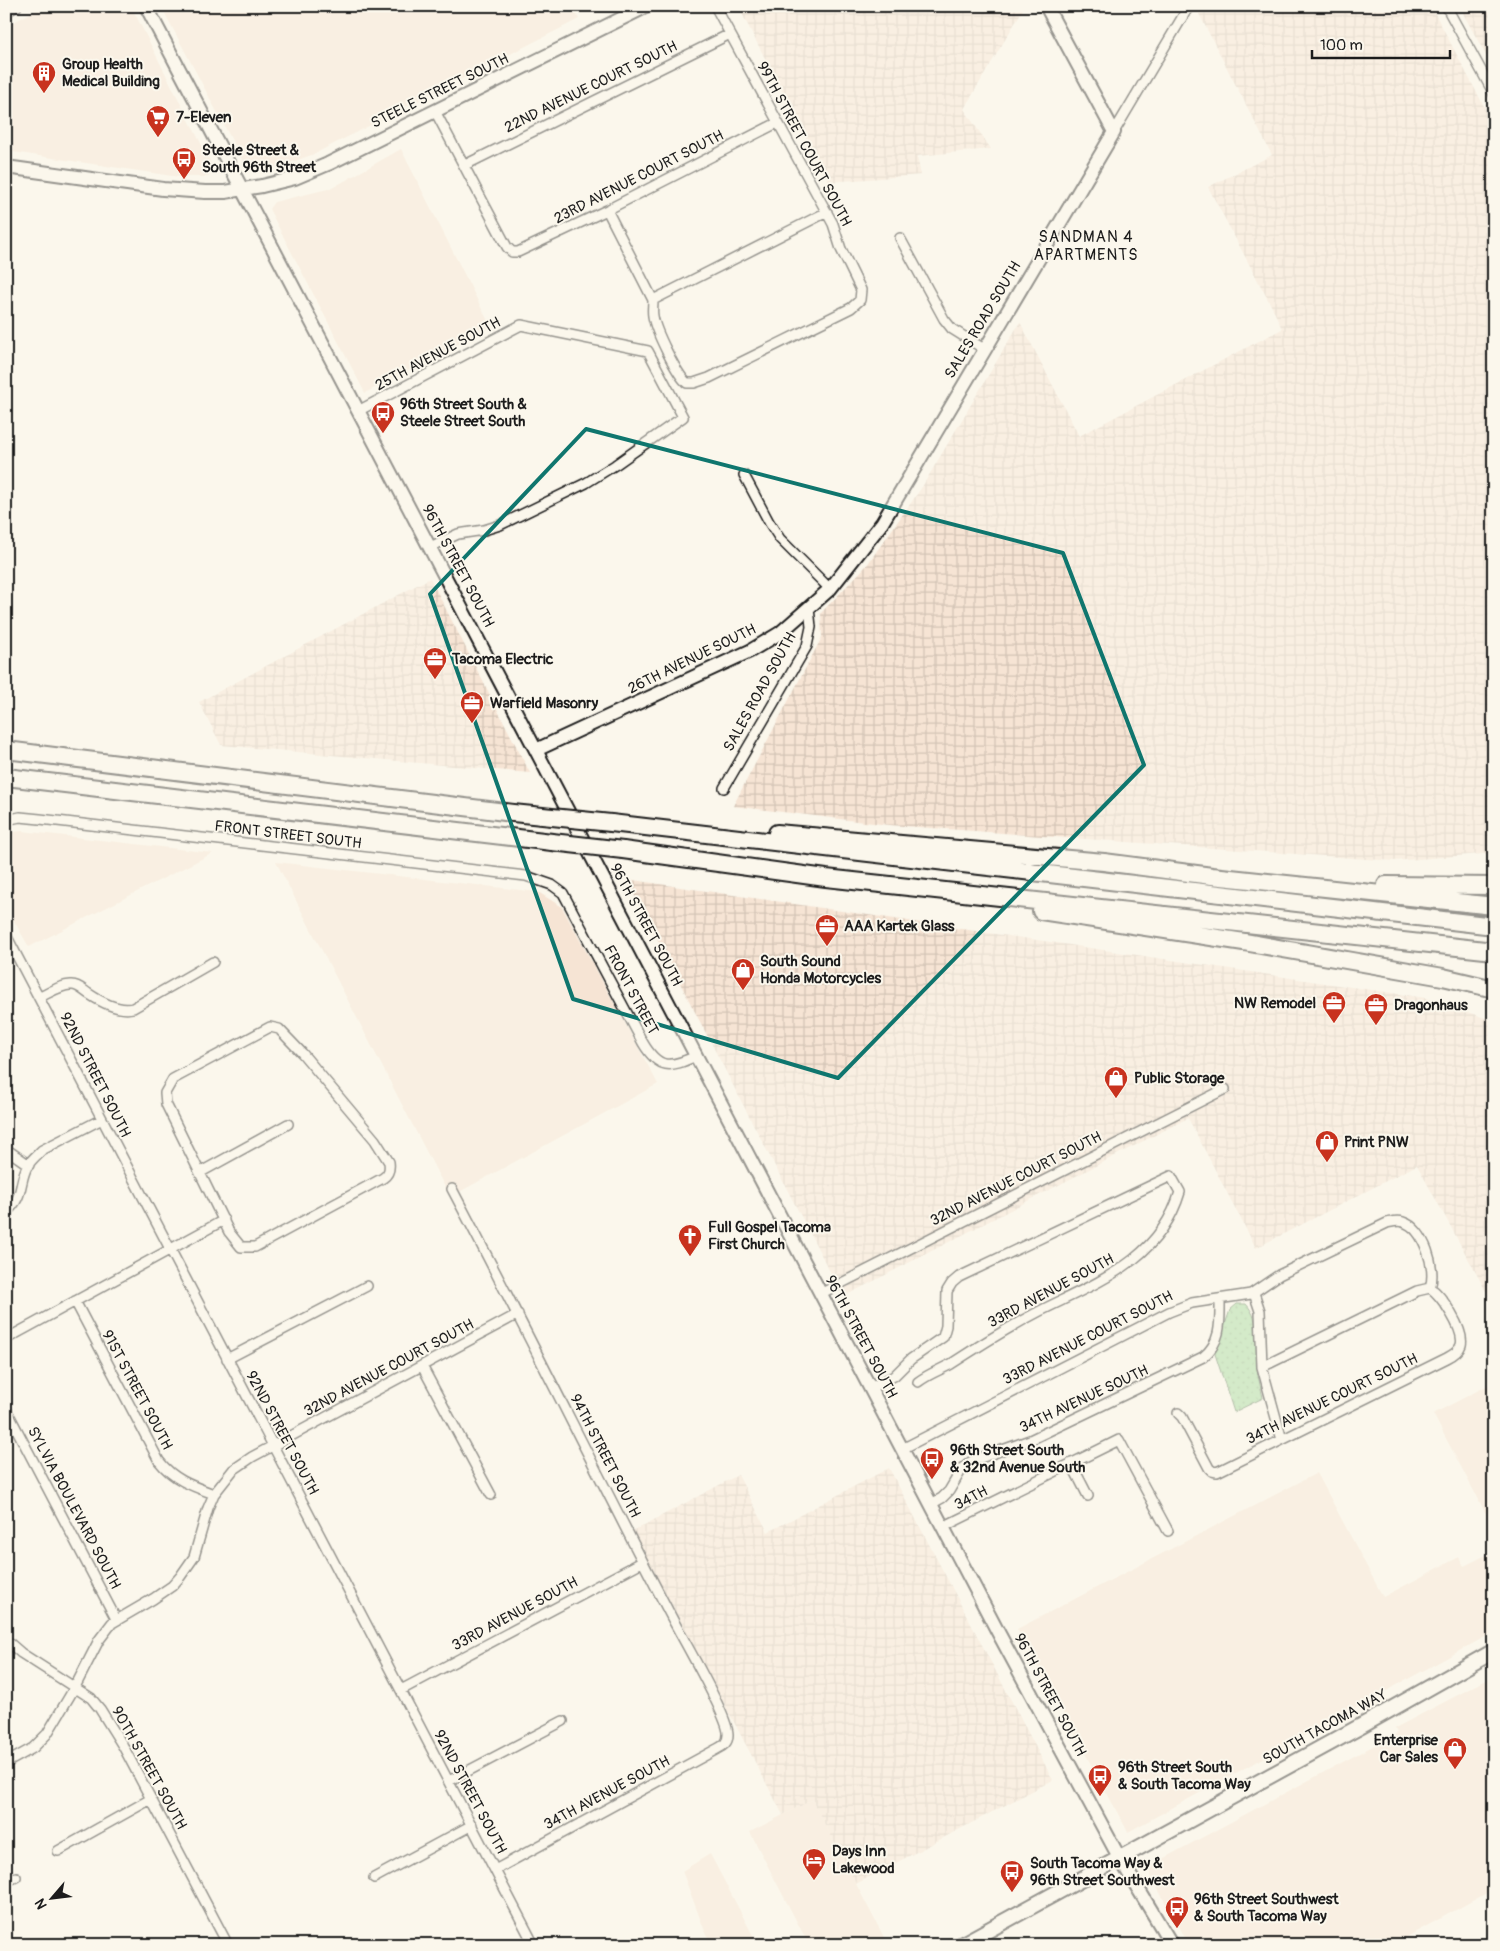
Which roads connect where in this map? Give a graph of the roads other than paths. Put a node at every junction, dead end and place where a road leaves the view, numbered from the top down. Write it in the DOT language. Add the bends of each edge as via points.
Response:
graph roads {
  1 [pos="17,6"];
  2 [pos="146,6"];
  3 [pos="646,6"];
  4 [pos="715,6"];
  5 [pos="1046,6"];
  6 [pos="1189,6"];
  7 [pos="1446,6"];
  8 [pos="6,12"];
  9 [pos="730,34"];
  10 [pos="1494,94"];
  11 [pos="435,111"];
  12 [pos="777,123"];
  13 [pos="1114,132"];
  14 [pos="464,165"];
  15 [pos="6,167"];
  16 [pos="242,190"];
  17 [pos="606,210"];
  18 [pos="827,212"];
  19 [pos="900,238"];
  20 [pos="653,300"];
  21 [pos="984,349"];
  22 [pos="358,411"];
  23 [pos="744,475"];
  24 [pos="882,523"];
  25 [pos="430,546"];
  26 [pos="830,589"];
  27 [pos="809,608"];
  28 [pos="6,750"];
  29 [pos="536,750"];
  30 [pos="6,777"];
  31 [pos="724,788"];
  32 [pos="6,820"];
  33 [pos="635,827"];
  34 [pos="826,878"];
  35 [pos="1287,884"];
  36 [pos="1494,886"];
  37 [pos="563,892"];
  38 [pos="1494,906"];
  39 [pos="1494,926"];
  40 [pos="6,935"];
  41 [pos="1494,951"];
  42 [pos="213,962"];
  43 [pos="1494,989"];
  44 [pos="40,997"];
  45 [pos="696,1056"];
  46 [pos="1225,1089"];
  47 [pos="102,1119"];
  48 [pos="288,1124"];
  49 [pos="6,1149"];
  50 [pos="28,1165"];
  51 [pos="201,1172"];
  52 [pos="452,1189"];
  53 [pos="6,1212"];
  54 [pos="224,1220"];
  55 [pos="171,1250"];
  56 [pos="366,1286"];
  57 [pos="1430,1288"];
  58 [pos="1254,1293"];
  59 [pos="820,1294"];
  60 [pos="1220,1299"];
  61 [pos="75,1301"];
  62 [pos="518,1314"];
  63 [pos="6,1339"];
  64 [pos="227,1359"];
  65 [pos="422,1366"];
  66 [pos="1262,1367"];
  67 [pos="918,1382"];
  68 [pos="870,1388"];
  69 [pos="6,1409"];
  70 [pos="1178,1413"];
  71 [pos="1282,1440"];
  72 [pos="273,1446"];
  73 [pos="902,1449"];
  74 [pos="1071,1463"];
  75 [pos="214,1494"];
  76 [pos="491,1495"];
  77 [pos="1088,1496"];
  78 [pos="931,1504"];
  79 [pos="943,1527"];
  80 [pos="1168,1531"];
  81 [pos="642,1562"];
  82 [pos="116,1619"];
  83 [pos="6,1640"];
  84 [pos="1494,1651"];
  85 [pos="75,1687"];
  86 [pos="401,1690"];
  87 [pos="563,1721"];
  88 [pos="728,1737"];
  89 [pos="6,1763"];
  90 [pos="449,1781"];
  91 [pos="151,1800"];
  92 [pos="472,1825"];
  93 [pos="58,1852"];
  94 [pos="1119,1857"];
  95 [pos="495,1870"];
  96 [pos="16,1877"];
  97 [pos="374,1878"];
  98 [pos="6,1882"];
  99 [pos="228,1945"];
  100 [pos="534,1945"];
  101 [pos="961,1945"];
  102 [pos="1172,1945"];
  1 -- 8 [label="street"];
  2 -- 16 [label="main road, 96TH STREET SOUTH"];
  3 -- 11 [label="main road, STEELE STREET SOUTH"];
  4 -- 9 [label="street, 99TH STREET COURT SOUTH"];
  5 -- 13 [label="main road"];
  6 -- 13 [label="street, SALES ROAD SOUTH"];
  7 -- 10 [label="street"];
  9 -- 12 [label="street, 99TH STREET COURT SOUTH"];
  9 -- 14 [label="street, 22ND AVENUE COURT SOUTH"];
  11 -- 14 [label="street"];
  11 -- 16 [label="main road, STEELE STREET SOUTH" via="312,172"];
  12 -- 17 [label="street, 23RD AVENUE COURT SOUTH"];
  12 -- 18 [label="street, 99TH STREET COURT SOUTH"];
  13 -- 21 [label="main road, SALES ROAD SOUTH"];
  14 -- 17 [label="street, 23RD AVENUE COURT SOUTH" via="512,252 522,251"];
  15 -- 16 [label="main road, STEELE STREET SOUTH" via="188,192"];
  16 -- 22 [label="main road, 96TH STREET SOUTH"];
  17 -- 20 [label="street"];
  18 -- 20 [label="street"];
  18 -- 20 [label="street, 99TH STREET COURT SOUTH" via="859,285 861,297 851,308 709,378 690,384 683,379 659,335 653,317"];
  19 -- 21 [label="street" via="944,319"];
  21 -- 24 [label="main road, SALES ROAD SOUTH"];
  22 -- 25 [label="main road, 96TH STREET SOUTH"];
  22 -- 25 [label="street, 25TH AVENUE SOUTH" via="521,326 648,351 683,417 586,483 500,525 458,534"];
  23 -- 26 [label="street" via="780,538"];
  24 -- 26 [label="main road, 26TH AVENUE SOUTH"];
  25 -- 29 [label="main road, 96TH STREET SOUTH"];
  26 -- 27 [label="main road, 26TH AVENUE SOUTH"];
  27 -- 29 [label="main road, 26TH AVENUE SOUTH" via="780,633 750,651"];
  27 -- 31 [label="street, SALES ROAD SOUTH" via="812,627 807,646"];
  28 -- 33 [label="highway, bridge"];
  29 -- 45 [label="main road, 96TH STREET SOUTH"];
  30 -- 34 [label="highway, bridge" via="623,850"];
  32 -- 37 [label="street, FRONT STREET SOUTH" via="35,818 526,876"];
  33 -- 35 [label="highway" via="831,836 1104,862"];
  33 -- 39 [label="highway"];
  34 -- 41 [label="highway"];
  34 -- 43 [label="highway" via="1244,942 1443,976"];
  35 -- 36 [label="highway"];
  35 -- 38 [label="highway"];
  37 -- 45 [label="street, FRONT STREET" via="650,1054 657,1062 667,1065 676,1065"];
  40 -- 44 [label="street, 92ND STREET SOUTH"];
  42 -- 44 [label="street" via="133,1008 116,1007 72,985"];
  44 -- 47 [label="street, 92ND STREET SOUTH"];
  45 -- 59 [label="main road, 96TH STREET SOUTH"];
  46 -- 59 [label="street, 32ND AVENUE COURT SOUTH"];
  47 -- 50 [label="street" via="42,1150"];
  47 -- 55 [label="street, 92ND STREET SOUTH"];
  48 -- 51 [label="street"];
  49 -- 50 [label="street"];
  50 -- 53 [label="street" via="18,1198"];
  51 -- 54 [label="street"];
  51 -- 54 [label="street" via="166,1104 165,1093 173,1079 270,1027 279,1029 302,1053 375,1140 389,1162 387,1175 383,1178 255,1247 241,1247"];
  52 -- 62 [label="street, 94TH STREET SOUTH"];
  54 -- 55 [label="street"];
  55 -- 61 [label="street"];
  55 -- 64 [label="street, 92ND STREET SOUTH"];
  56 -- 64 [label="street"];
  57 -- 58 [label="street, 33RD AVENUE COURT SOUTH" via="1433,1270 1426,1249 1413,1228 1400,1221 1359,1235 1274,1277"];
  57 -- 66 [label="street" via="1417,1291"];
  57 -- 71 [label="street, 34TH AVENUE COURT SOUTH" via="1441,1298 1457,1324 1461,1336 1457,1352"];
  58 -- 60 [label="street, 33RD AVENUE COURT SOUTH"];
  58 -- 66 [label="street" via="1260,1311"];
  59 -- 68 [label="main road, 96TH STREET SOUTH"];
  60 -- 73 [label="street, 33RD AVENUE COURT SOUTH" via="1188,1304 1169,1312"];
  60 -- 78 [label="street, 34TH AVENUE SOUTH" via="1217,1339 1203,1357 1030,1440 972,1461 962,1469 949,1491"];
  61 -- 63 [label="street"];
  61 -- 75 [label="street, 91ST STREET SOUTH" via="159,1461 183,1482"];
  62 -- 65 [label="street, 32ND AVENUE COURT SOUTH"];
  62 -- 81 [label="street, 94TH STREET SOUTH"];
  64 -- 72 [label="street, 92ND STREET SOUTH"];
  65 -- 72 [label="street, 32ND AVENUE COURT SOUTH"];
  65 -- 76 [label="street"];
  66 -- 71 [label="street"];
  67 -- 68 [label="street, 33RD AVENUE SOUTH" via="1015,1324 1108,1278 1130,1263 1156,1237 1175,1209 1180,1192 1171,1176 959,1277 948,1291 943,1337 911,1359 895,1375"];
  68 -- 73 [label="main road, 96TH STREET SOUTH"];
  69 -- 82 [label="street, SYLVIA BOULEVARD SOUTH"];
  70 -- 71 [label="street, 34TH AVENUE COURT SOUTH" via="1213,1472"];
  72 -- 75 [label="street, 32ND AVENUE COURT SOUTH" via="233,1470"];
  72 -- 86 [label="street, 92ND STREET SOUTH"];
  73 -- 78 [label="main road, 96TH STREET SOUTH"];
  74 -- 77 [label="street"];
  74 -- 79 [label="street, 34TH"];
  74 -- 80 [label="street, 34TH" via="1119,1440"];
  75 -- 82 [label="street, 32ND AVENUE COURT SOUTH" via="194,1557 180,1577 153,1599"];
  78 -- 79 [label="main road, 96TH STREET SOUTH"];
  79 -- 94 [label="main road, 96TH STREET SOUTH"];
  81 -- 86 [label="street, 33RD AVENUE SOUTH"];
  81 -- 88 [label="street, 94TH STREET SOUTH" via="725,1721"];
  82 -- 85 [label="street" via="99,1640"];
  83 -- 85 [label="street, 90TH STREET SOUTH"];
  84 -- 94 [label="main road, SOUTH TACOMA WAY"];
  85 -- 89 [label="street" via="41,1742"];
  85 -- 91 [label="street, 90TH STREET SOUTH" via="100,1708 124,1746"];
  86 -- 90 [label="street, 92ND STREET SOUTH"];
  87 -- 90 [label="street"];
  88 -- 95 [label="street, 34TH AVENUE SOUTH" via="725,1743 703,1757"];
  90 -- 92 [label="street, 92ND STREET SOUTH"];
  91 -- 93 [label="street"];
  91 -- 99 [label="street, 90TH STREET SOUTH"];
  92 -- 95 [label="street, 92ND STREET SOUTH"];
  92 -- 97 [label="street"];
  94 -- 101 [label="main road, SOUTH TACOMA WAY"];
  94 -- 102 [label="main road, 96TH STREET SOUTH"];
  95 -- 100 [label="street, 92ND STREET SOUTH"];
  96 -- 98 [label="street"];
}
